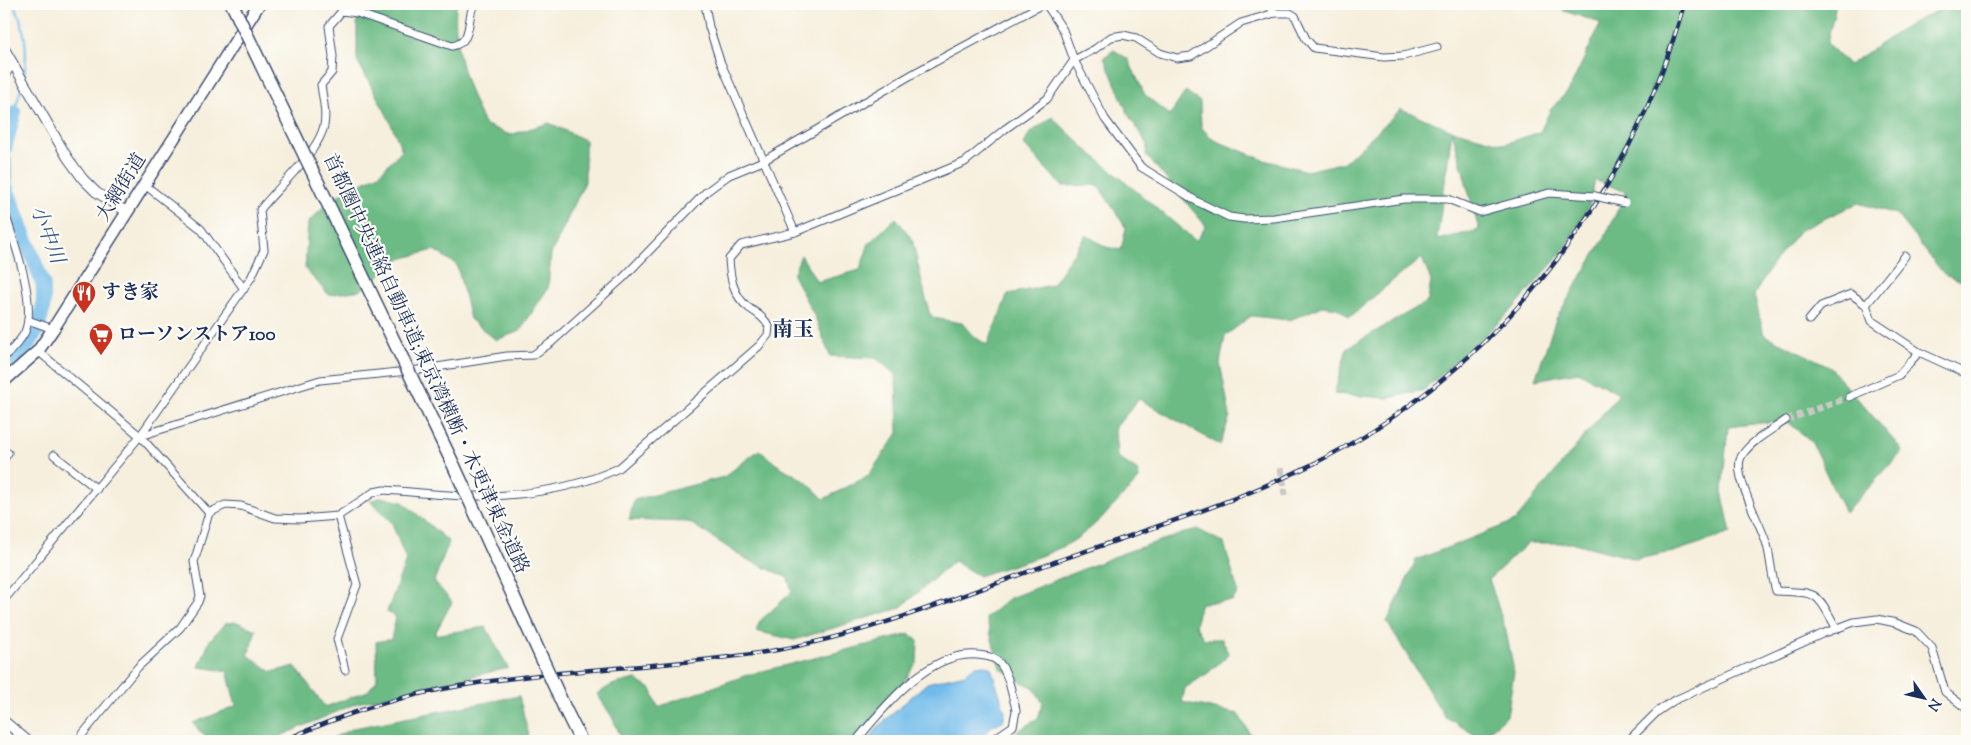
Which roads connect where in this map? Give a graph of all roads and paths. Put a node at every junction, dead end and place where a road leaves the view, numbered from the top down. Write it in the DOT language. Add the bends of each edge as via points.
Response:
graph roads {
  1 [pos="232,4"];
  2 [pos="258,4"];
  3 [pos="474,4"];
  4 [pos="705,4"];
  5 [pos="1044,4"];
  6 [pos="1268,4"];
  7 [pos="340,7"];
  8 [pos="1275,13"];
  9 [pos="1437,47"];
  10 [pos="4,48"];
  11 [pos="1074,60"];
  12 [pos="13,64"];
  13 [pos="4,88"];
  14 [pos="763,161"];
  15 [pos="145,185"];
  16 [pos="1625,203"];
  17 [pos="4,210"];
  18 [pos="127,212"];
  19 [pos="795,232"];
  20 [pos="1905,256"];
  21 [pos="244,289"];
  22 [pos="1866,305"];
  23 [pos="28,320"];
  24 [pos="1809,320"];
  25 [pos="53,329"];
  26 [pos="38,351"];
  27 [pos="4,352"];
  28 [pos="1919,352"];
  29 [pos="1967,374"];
  30 [pos="4,381"];
  31 [pos="1849,398"];
  32 [pos="1786,420"];
  33 [pos="140,436"];
  34 [pos="54,455"];
  35 [pos="97,489"];
  36 [pos="209,513"];
  37 [pos="338,516"];
  38 [pos="4,600"];
  39 [pos="1837,629"];
  40 [pos="345,670"];
  41 [pos="1967,709"];
  42 [pos="4,721"];
  43 [pos="28,741"];
  44 [pos="77,741"];
  45 [pos="581,741"];
  46 [pos="856,741"];
  47 [pos="991,741"];
  48 [pos="1628,741"];
  1 -- 45 [label="highway, 首都圏中央連絡自動車道;東京湾横断・木更津東金道路, bridge" via="454,466"];
  2 -- 15 [label="main road, 大網街道"];
  3 -- 7 [label="street" via="469,31 463,40 452,46"];
  4 -- 14 [label="street" via="720,61"];
  5 -- 11 [label="street" via="1063,30"];
  5 -- 14 [label="street" via="910,76"];
  6 -- 8 [label="street"];
  7 -- 21 [label="street" via="329,26 332,72 321,86 325,112 323,131 310,152 260,210 264,250"];
  8 -- 9 [label="street" via="1296,16 1306,40 1314,48 1384,57 1403,56"];
  8 -- 11 [label="street" via="1241,23 1191,56 1177,58 1160,53 1136,38 1123,36 1111,37"];
  10 -- 12 [label="street"];
  11 -- 16 [label="street, bridge" via="1105,119 1141,167 1198,202 1230,217 1274,218 1404,200 1448,199 1480,212 1548,193 1595,196"];
  11 -- 19 [label="street" via="1047,99 965,162"];
  12 -- 13 [label="street" via="6,74"];
  12 -- 18 [label="street" via="83,179 96,192"];
  14 -- 19 [label="street"];
  14 -- 33 [label="street" via="729,175 706,192 622,279 533,355 320,380"];
  15 -- 18 [label="main road, 大網街道"];
  15 -- 21 [label="street" via="201,229"];
  17 -- 23 [label="street" via="19,257"];
  18 -- 25 [label="main road, 大網街道"];
  19 -- 37 [label="street" via="741,245 729,259 730,278 737,294 748,307 762,315 769,326 768,335 760,346 619,468 597,478 517,495 384,490 374,492"];
  20 -- 22 [label="street"];
  21 -- 33 [label="street"];
  22 -- 24 [label="street" via="1851,294 1821,306"];
  22 -- 28 [label="street" via="1872,321"];
  23 -- 25 [label="street"];
  23 -- 27 [label="street" via="24,334 8,354"];
  25 -- 26 [label="main road, 大網街道"];
  26 -- 30 [label="main road, 大網街道"];
  26 -- 33 [label="street"];
  28 -- 29 [label="street"];
  28 -- 31 [label="street" via="1899,375"];
  32 -- 39 [label="street" via="1755,442 1742,456 1740,464 1745,490 1767,546 1776,590 1811,592 1820,600"];
  33 -- 35 [label="street"];
  33 -- 36 [label="street"];
  34 -- 35 [label="street"];
  35 -- 38 [label="street"];
  36 -- 37 [label="street" via="225,505 241,506 275,518"];
  36 -- 44 [label="street" via="194,562 200,596 198,602 180,628 138,667"];
  37 -- 40 [label="street" via="357,585 337,640"];
  39 -- 41 [label="street" via="1854,622 1877,619 1896,622 1916,631 1932,648 1945,692"];
  39 -- 48 [label="street" via="1673,701"];
  42 -- 43 [label="street"];
  46 -- 47 [label="street" via="914,679 945,661 967,654 991,657 1001,664 1015,705 1013,726"];
}
